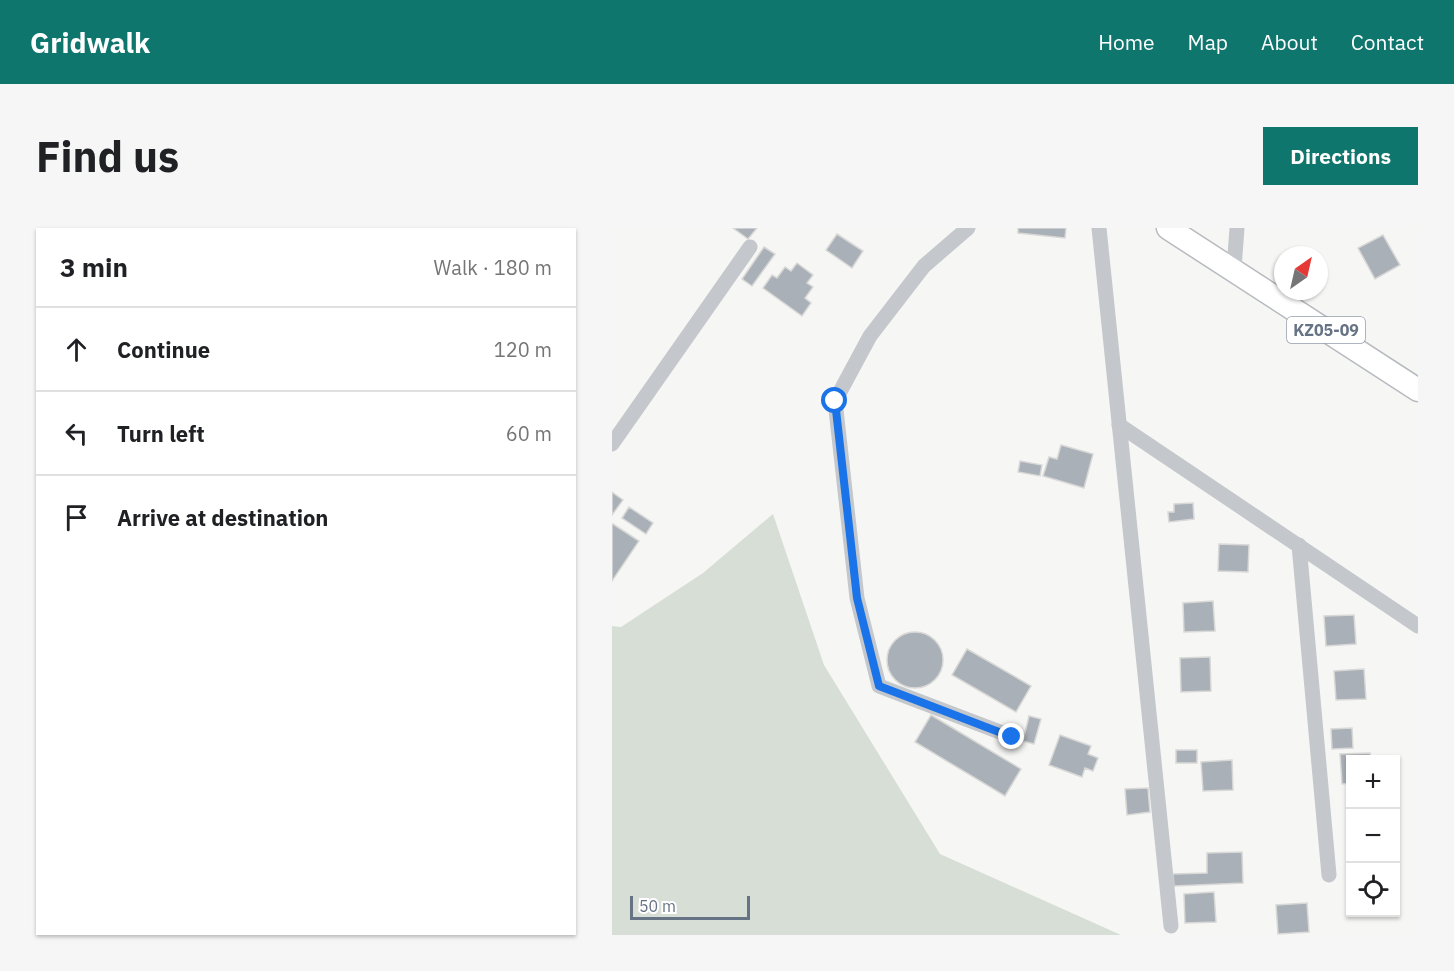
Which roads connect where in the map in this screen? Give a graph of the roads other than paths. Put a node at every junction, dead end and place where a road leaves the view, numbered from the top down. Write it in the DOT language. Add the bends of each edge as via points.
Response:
graph roads {
  1 [pos="968,228"];
  2 [pos="1099,228"];
  3 [pos="1168,228"];
  4 [pos="1237,228"];
  5 [pos="750,247"];
  6 [pos="1234,269"];
  7 [pos="1418,390"];
  8 [pos="1119,424"];
  9 [pos="612,444"];
  10 [pos="1299,545"];
  11 [pos="1418,626"];
  12 [pos="1012,737"];
  13 [pos="1329,875"];
  14 [pos="1171,926"];
  1 -- 12 [label="street" via="924,266 870,336 835,401 857,598 879,686"];
  2 -- 8 [label="street"];
  3 -- 6 [label="main road, KZ05-09"];
  4 -- 6 [label="street"];
  5 -- 9 [label="street"];
  6 -- 7 [label="main road, KZ05-09"];
  8 -- 10 [label="street"];
  8 -- 14 [label="street"];
  10 -- 11 [label="street"];
  10 -- 13 [label="street"];
}
